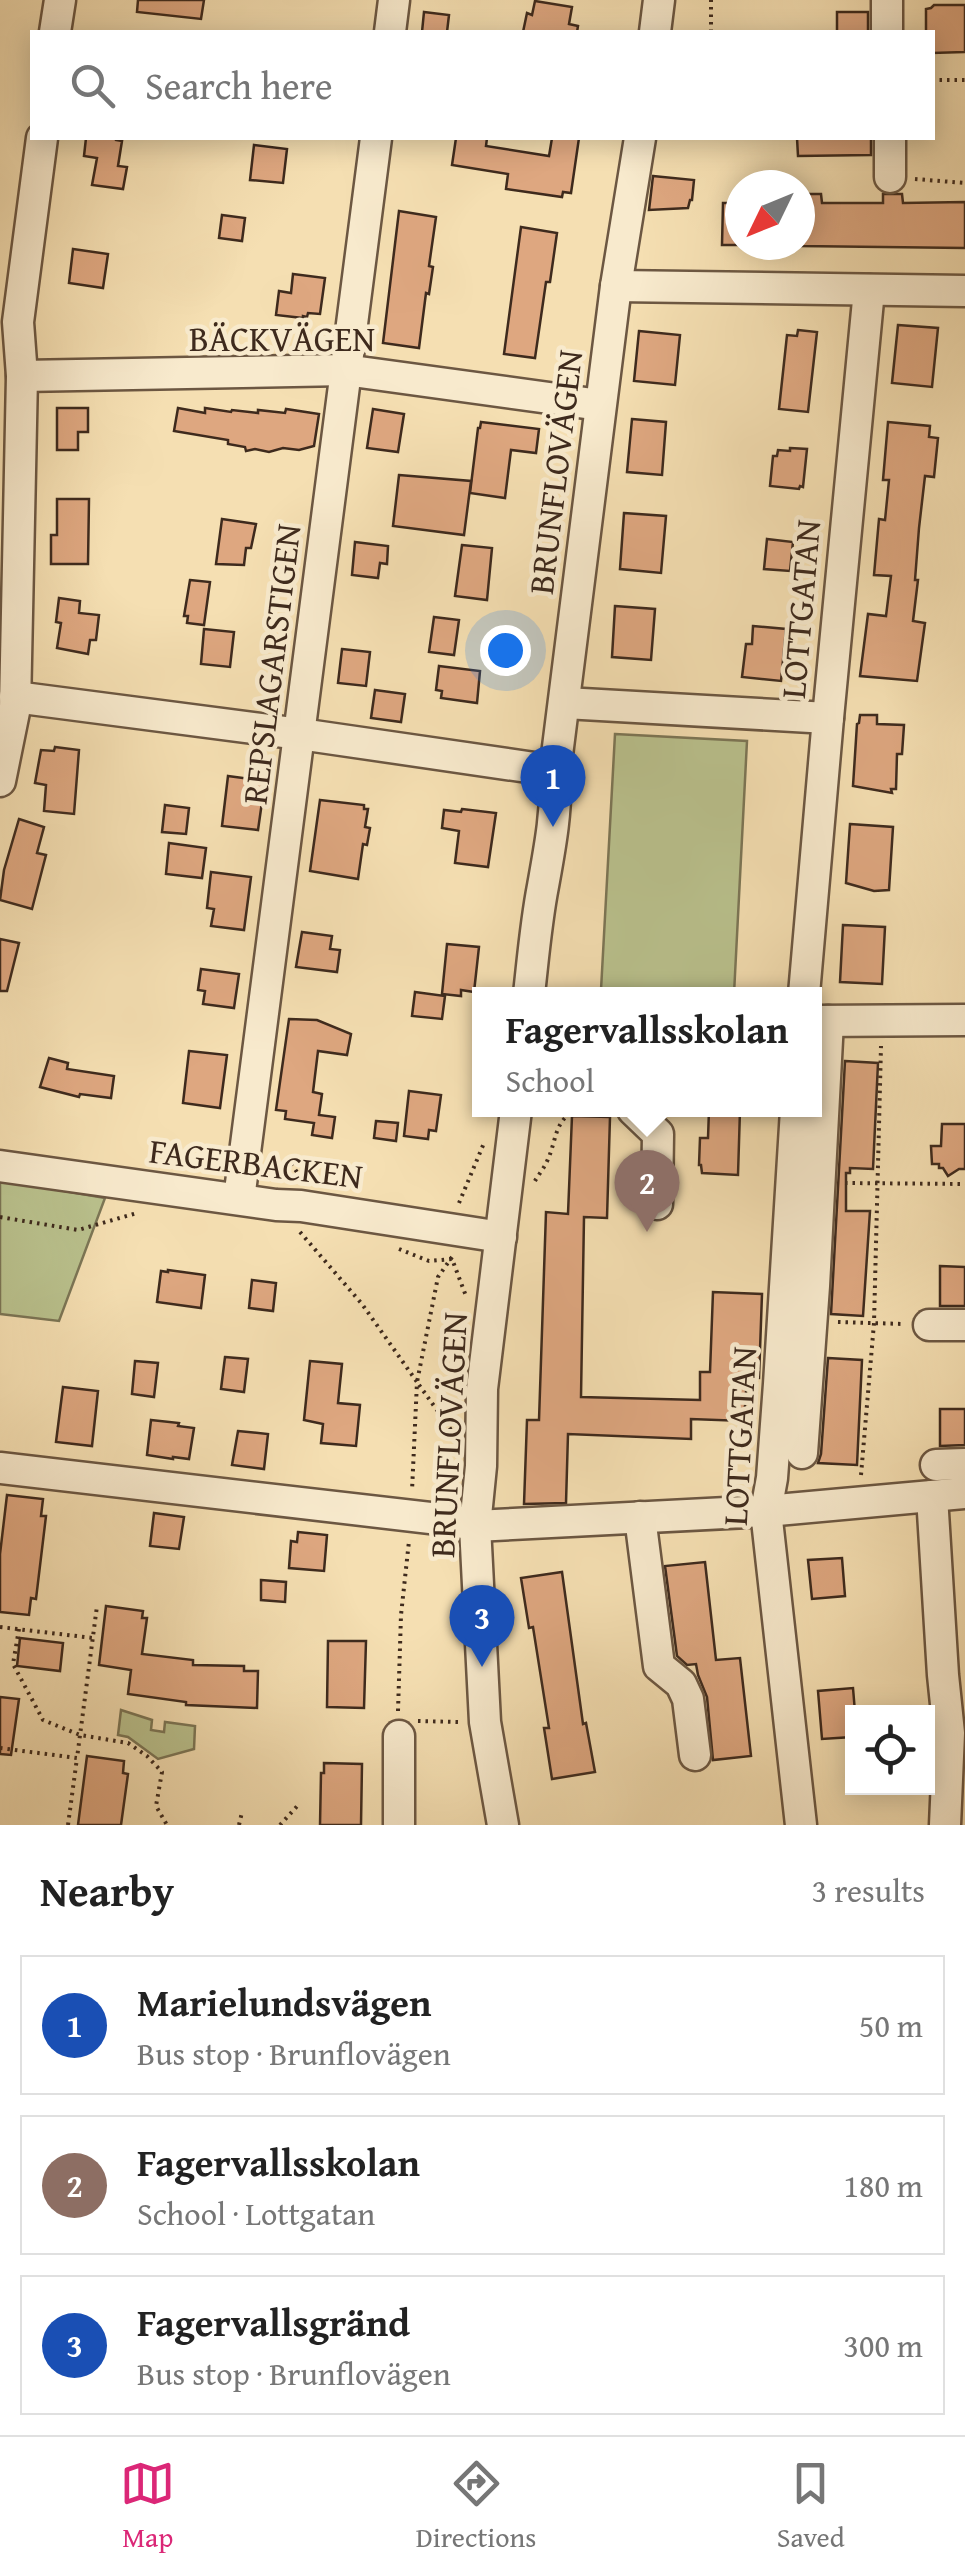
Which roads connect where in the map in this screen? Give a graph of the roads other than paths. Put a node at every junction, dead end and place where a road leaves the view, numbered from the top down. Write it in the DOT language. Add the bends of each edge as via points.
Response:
graph roads {
  1 [pos="60,0"];
  2 [pos="394,0"];
  3 [pos="659,0"];
  4 [pos="887,0"];
  5 [pos="56,30"];
  6 [pos="390,30"];
  7 [pos="654,30"];
  8 [pos="888,30"];
  9 [pos="42,140"];
  10 [pos="376,140"];
  11 [pos="640,140"];
  12 [pos="890,140"];
  13 [pos="890,177"];
  14 [pos="616,286"];
  15 [pos="869,290"];
  16 [pos="965,291"];
  17 [pos="345,370"];
  18 [pos="22,376"];
  19 [pos="600,405"];
  20 [pos="10,703"];
  21 [pos="565,703"];
  22 [pos="828,718"];
  23 [pos="300,734"];
  24 [pos="555,771"];
  25 [pos="0,780"];
  26 [pos="530,987"];
  27 [pos="805,987"];
  28 [pos="965,1020"];
  29 [pos="822,1022"];
  30 [pos="515,1117"];
  31 [pos="640,1117"];
  32 [pos="796,1117"];
  33 [pos="818,1117"];
  34 [pos="0,1166"];
  35 [pos="239,1200"];
  36 [pos="657,1204"];
  37 [pos="501,1236"];
  38 [pos="920,1325"];
  39 [pos="965,1325"];
  40 [pos="802,1453"];
  41 [pos="0,1468"];
  42 [pos="965,1493"];
  43 [pos="932,1496"];
  44 [pos="766,1511"];
  45 [pos="625,1518"];
  46 [pos="475,1526"];
  47 [pos="951,1591"];
  48 [pos="956,1706"];
  49 [pos="398,1728"];
  50 [pos="695,1755"];
  51 [pos="398,1825"];
  52 [pos="503,1825"];
  53 [pos="800,1825"];
  54 [pos="944,1825"];
  1 -- 5 [label="street"];
  2 -- 6 [label="street"];
  3 -- 7 [label="street"];
  4 -- 8 [label="street"];
  9 -- 18 [label="street" via="18,322"];
  10 -- 17 [label="street, REPSLAGARSTIGEN"];
  11 -- 14 [label="street, BRUNFLOVÄGEN"];
  12 -- 13 [label="street"];
  14 -- 15 [label="street"];
  14 -- 19 [label="street, BRUNFLOVÄGEN"];
  15 -- 16 [label="street"];
  15 -- 22 [label="street, LOTTGATAN"];
  17 -- 18 [label="street, BÄCKVÄGEN"];
  17 -- 19 [label="street, BÄCKVÄGEN"];
  17 -- 23 [label="street, REPSLAGARSTIGEN"];
  18 -- 20 [label="street"];
  19 -- 21 [label="street, BRUNFLOVÄGEN"];
  20 -- 23 [label="street"];
  20 -- 25 [label="street"];
  21 -- 22 [label="street"];
  21 -- 24 [label="street, BRUNFLOVÄGEN"];
  22 -- 27 [label="street, LOTTGATAN"];
  23 -- 24 [label="street"];
  23 -- 35 [label="street, REPSLAGARSTIGEN"];
  24 -- 26 [label="street, BRUNFLOVÄGEN"];
  28 -- 29 [label="street"];
  30 -- 37 [label="street, BRUNFLOVÄGEN"];
  31 -- 36 [label="street" via="658,1134"];
  32 -- 44 [label="street, LOTTGATAN"];
  33 -- 40 [label="street"];
  34 -- 35 [label="street, FAGERBACKEN"];
  35 -- 37 [label="street, FAGERBACKEN" via="300,1219"];
  37 -- 46 [label="street, BRUNFLOVÄGEN" via="482,1389"];
  38 -- 39 [label="street"];
  41 -- 46 [label="street"];
  42 -- 43 [label="street"];
  43 -- 44 [label="street"];
  43 -- 47 [label="street"];
  44 -- 45 [label="street"];
  44 -- 53 [label="street, LOTTGATAN"];
  45 -- 46 [label="street"];
  45 -- 50 [label="street" via="659,1666 688,1698"];
  46 -- 52 [label="street, BRUNFLOVÄGEN" via="485,1722"];
  47 -- 48 [label="street"];
  48 -- 54 [label="street"];
  49 -- 51 [label="street"];
}
